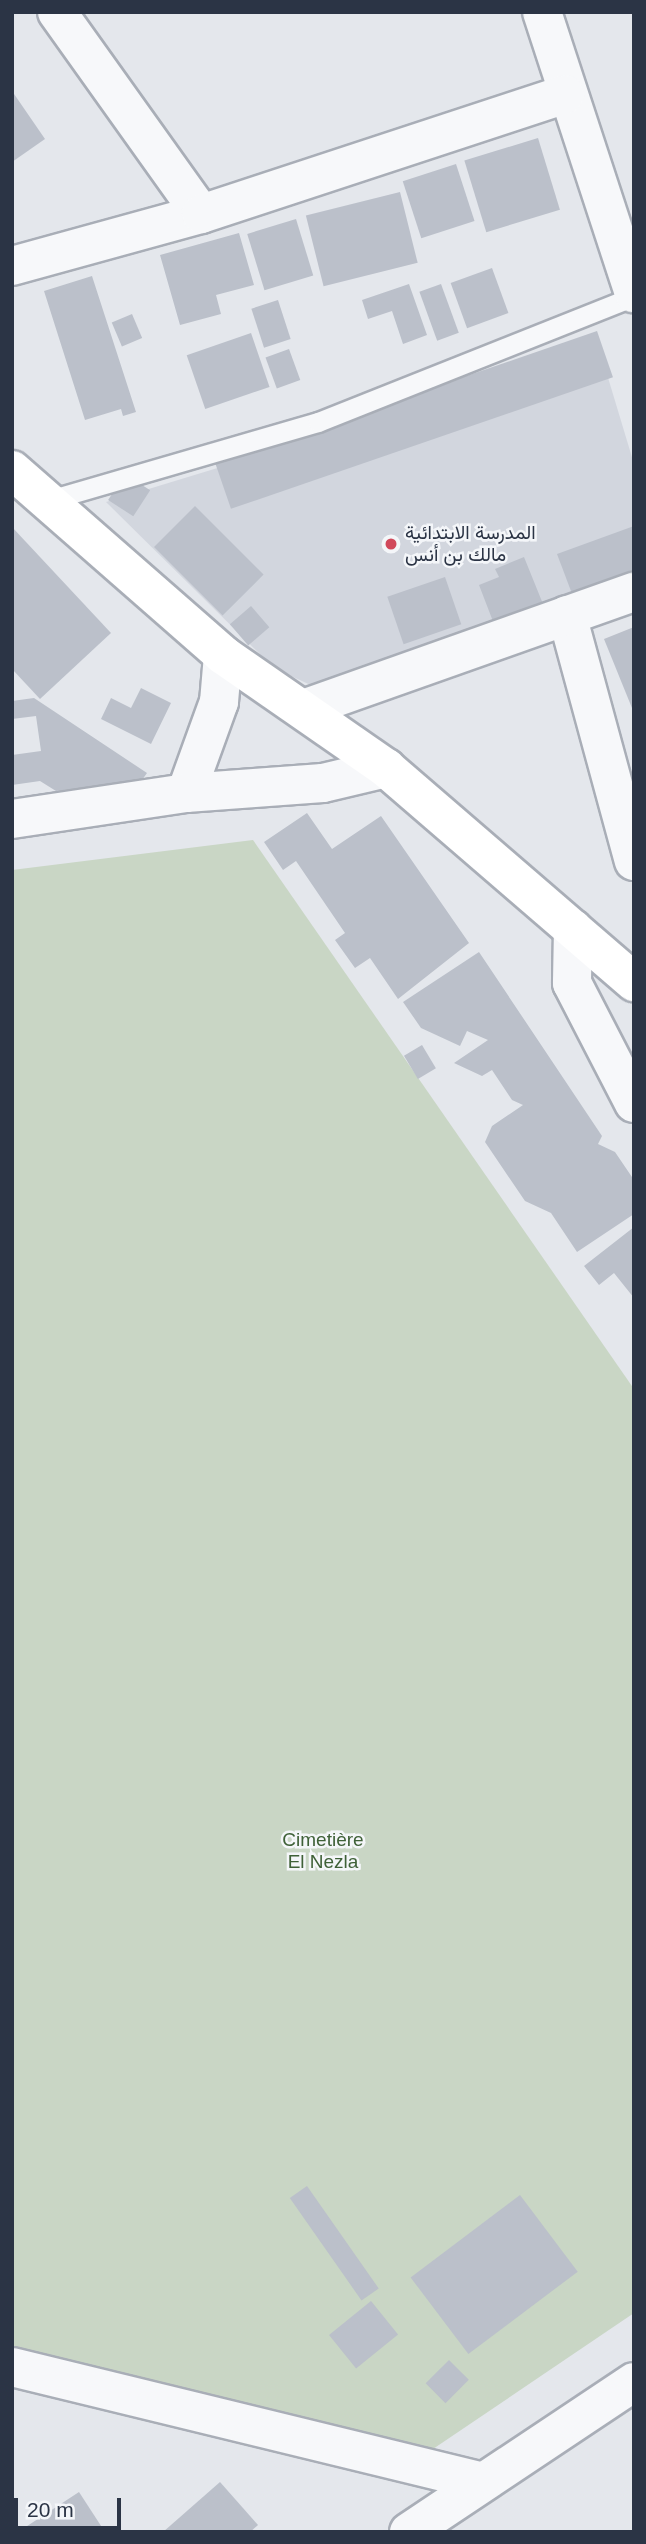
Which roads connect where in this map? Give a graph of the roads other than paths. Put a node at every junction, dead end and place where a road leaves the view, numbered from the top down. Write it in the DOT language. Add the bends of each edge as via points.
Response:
graph roads {
  1 [pos="57,12"];
  2 [pos="542,12"];
  3 [pos="565,94"];
  4 [pos="201,214"];
  5 [pos="12,266"];
  6 [pos="634,294"];
  7 [pos="12,470"];
  8 [pos="45,502"];
  9 [pos="634,593"];
  10 [pos="567,615"];
  11 [pos="223,655"];
  12 [pos="303,709"];
  13 [pos="386,768"];
  14 [pos="186,793"];
  15 [pos="12,819"];
  16 [pos="634,861"];
  17 [pos="573,929"];
  18 [pos="634,982"];
  19 [pos="634,1103"];
  20 [pos="12,2367"];
  21 [pos="634,2382"];
  22 [pos="483,2482"];
  23 [pos="409,2532"];
  1 -- 4 [label="street"];
  2 -- 3 [label="street"];
  3 -- 4 [label="street"];
  3 -- 6 [label="street"];
  4 -- 5 [label="street"];
  6 -- 8 [label="lane" via="318,422"];
  7 -- 8 [label="main road"];
  8 -- 11 [label="main road"];
  9 -- 10 [label="street"];
  10 -- 12 [label="street"];
  10 -- 16 [label="street"];
  11 -- 12 [label="main road"];
  11 -- 14 [label="street" via="219,702"];
  12 -- 13 [label="main road"];
  13 -- 14 [label="street" via="323,783"];
  13 -- 17 [label="main road"];
  14 -- 15 [label="street"];
  17 -- 18 [label="main road"];
  17 -- 19 [label="street" via="572,983"];
  20 -- 22 [label="street"];
  21 -- 22 [label="street"];
  22 -- 23 [label="street"];
}
